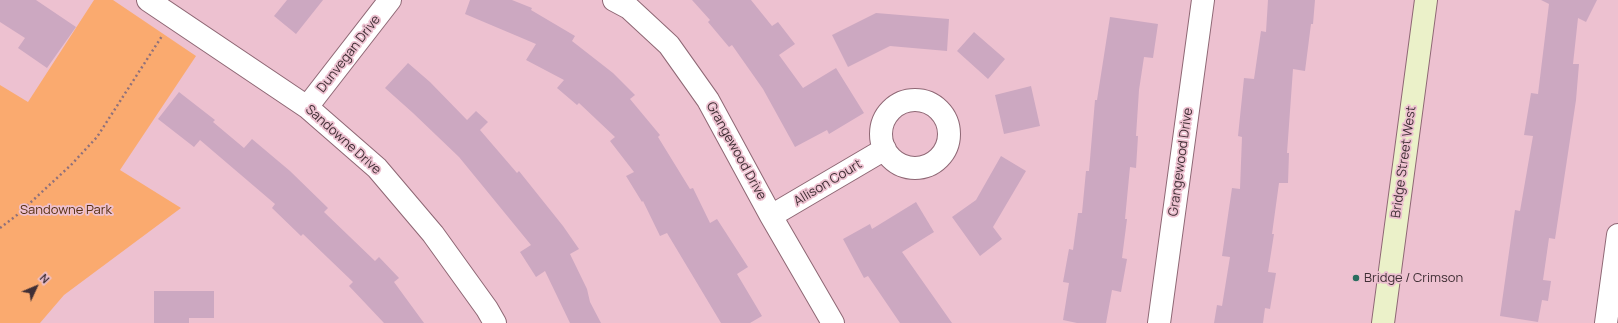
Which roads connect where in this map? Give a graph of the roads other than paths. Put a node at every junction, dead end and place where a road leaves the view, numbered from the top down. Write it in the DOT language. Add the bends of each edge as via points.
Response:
graph roads {
  1 [pos="148,0"];
  2 [pos="390,0"];
  3 [pos="614,0"];
  4 [pos="1203,0"];
  5 [pos="1426,0"];
  6 [pos="307,107"];
  7 [pos="885,149"];
  8 [pos="771,216"];
  9 [pos="1618,236"];
  10 [pos="495,323"];
  11 [pos="833,323"];
  12 [pos="1158,323"];
  13 [pos="1383,323"];
  14 [pos="1606,323"];
  1 -- 6 [label="street, Sandowne Drive"];
  2 -- 6 [label="street, Dunvegan Drive"];
  3 -- 8 [label="street, Grangewood Drive" via="629,8 669,45 708,100"];
  4 -- 12 [label="street, Grangewood Drive"];
  5 -- 13 [label="main road, Bridge Street West"];
  6 -- 10 [label="street, Sandowne Drive" via="382,174 433,234"];
  7 -- 8 [label="street, Allison Court"];
  8 -- 11 [label="street, Grangewood Drive"];
  9 -- 14 [label="street"];
}
